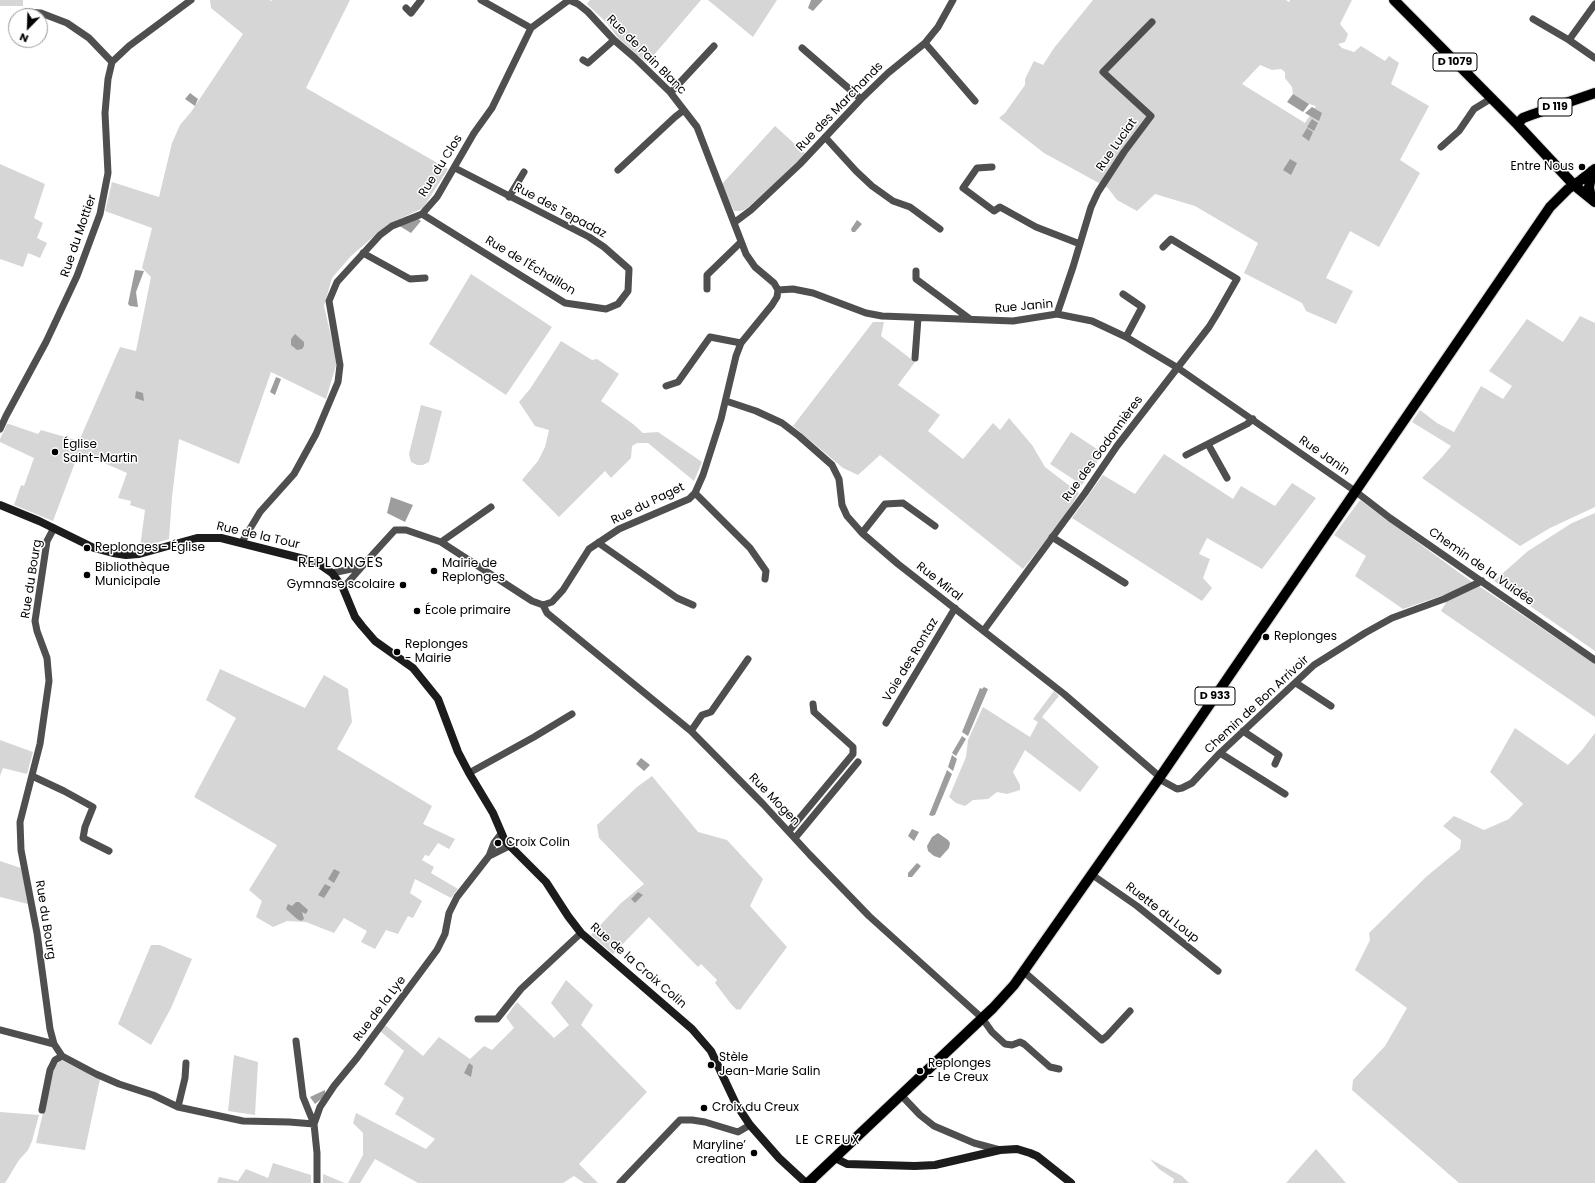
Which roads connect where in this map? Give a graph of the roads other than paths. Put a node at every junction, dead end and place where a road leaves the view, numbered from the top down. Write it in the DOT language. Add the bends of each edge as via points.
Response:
graph roads {
  1 [pos="192,0"];
  2 [pos="421,0"];
  3 [pos="481,0"];
  4 [pos="569,0"];
  5 [pos="953,0"];
  6 [pos="1394,0"];
  7 [pos="1595,4"];
  8 [pos="406,8"];
  9 [pos="48,16"];
  10 [pos="1533,19"];
  11 [pos="1152,22"];
  12 [pos="531,28"];
  13 [pos="614,40"];
  14 [pos="1569,40"];
  15 [pos="925,43"];
  16 [pos="714,46"];
  17 [pos="802,48"];
  18 [pos="1595,58"];
  19 [pos="583,60"];
  20 [pos="112,62"];
  21 [pos="670,92"];
  22 [pos="1595,93"];
  23 [pos="861,98"];
  24 [pos="1492,98"];
  25 [pos="975,101"];
  26 [pos="684,110"];
  27 [pos="1517,124"];
  28 [pos="825,137"];
  29 [pos="1441,147"];
  30 [pos="992,167"];
  31 [pos="455,168"];
  32 [pos="618,170"];
  33 [pos="1594,170"];
  34 [pos="524,172"];
  35 [pos="1574,185"];
  36 [pos="509,197"];
  37 [pos="1593,201"];
  38 [pos="422,214"];
  39 [pos="735,222"];
  40 [pos="940,229"];
  41 [pos="741,242"];
  42 [pos="1080,244"];
  43 [pos="1163,247"];
  44 [pos="363,253"];
  45 [pos="916,271"];
  46 [pos="425,278"];
  47 [pos="707,289"];
  48 [pos="778,290"];
  49 [pos="628,292"];
  50 [pos="1123,294"];
  51 [pos="1056,314"];
  52 [pos="918,318"];
  53 [pos="970,319"];
  54 [pos="1126,337"];
  55 [pos="741,343"];
  56 [pos="915,358"];
  57 [pos="1178,368"];
  58 [pos="666,386"];
  59 [pos="726,402"];
  60 [pos="1253,419"];
  61 [pos="0,429"];
  62 [pos="1208,444"];
  63 [pos="1186,454"];
  64 [pos="1227,478"];
  65 [pos="1355,491"];
  66 [pos="695,493"];
  67 [pos="0,505"];
  68 [pos="491,507"];
  69 [pos="935,526"];
  70 [pos="54,528"];
  71 [pos="862,533"];
  72 [pos="1052,537"];
  73 [pos="242,542"];
  74 [pos="441,542"];
  75 [pos="599,542"];
  76 [pos="362,566"];
  77 [pos="332,573"];
  78 [pos="765,579"];
  79 [pos="1482,581"];
  80 [pos="1125,583"];
  81 [pos="344,588"];
  82 [pos="543,605"];
  83 [pos="693,605"];
  84 [pos="955,608"];
  85 [pos="984,630"];
  86 [pos="748,659"];
  87 [pos="1595,660"];
  88 [pos="1296,683"];
  89 [pos="813,704"];
  90 [pos="1332,706"];
  91 [pos="572,714"];
  92 [pos="886,723"];
  93 [pos="691,731"];
  94 [pos="1244,731"];
  95 [pos="1220,753"];
  96 [pos="858,762"];
  97 [pos="1275,764"];
  98 [pos="469,774"];
  99 [pos="32,776"];
  100 [pos="1160,778"];
  101 [pos="1285,794"];
  102 [pos="789,831"];
  103 [pos="501,834"];
  104 [pos="795,838"];
  105 [pos="509,846"];
  106 [pos="110,851"];
  107 [pos="489,856"];
  108 [pos="1091,874"];
  109 [pos="581,933"];
  110 [pos="1023,971"];
  111 [pos="1218,971"];
  112 [pos="1130,1011"];
  113 [pos="982,1018"];
  114 [pos="478,1019"];
  115 [pos="0,1030"];
  116 [pos="296,1041"];
  117 [pos="54,1044"];
  118 [pos="62,1056"];
  119 [pos="186,1064"];
  120 [pos="1060,1070"];
  121 [pos="901,1095"];
  122 [pos="178,1106"];
  123 [pos="42,1110"];
  124 [pos="314,1124"];
  125 [pos="750,1124"];
  126 [pos="974,1143"];
  127 [pos="1000,1150"];
  128 [pos="972,1156"];
  129 [pos="835,1158"];
  130 [pos="317,1183"];
  131 [pos="620,1183"];
  132 [pos="807,1183"];
  133 [pos="1071,1183"];
  1 -- 20 [label="street" via="128,46"];
  2 -- 8 [label="street" via="411,13"];
  3 -- 12 [label="street"];
  4 -- 12 [label="street"];
  4 -- 13 [label="street, Rue de Pain Blanc" via="588,12"];
  5 -- 15 [label="street, Rue des Marchands" via="938,27"];
  6 -- 24 [label="main road, D 1079"];
  7 -- 14 [label="street"];
  9 -- 20 [label="street" via="67,23 88,38"];
  10 -- 14 [label="street"];
  11 -- 42 [label="street, Rue Luciat" via="1103,72 1152,116 1098,192"];
  12 -- 31 [label="street, Rue du Clos" via="492,108 474,133"];
  13 -- 19 [label="street" via="588,63"];
  13 -- 21 [label="street, Rue de Pain Blanc"];
  14 -- 18 [label="street"];
  15 -- 23 [label="street, Rue des Marchands"];
  15 -- 25 [label="street"];
  16 -- 21 [label="street"];
  17 -- 23 [label="street"];
  20 -- 61 [label="street, Rue du Mottier" via="105,113 108,173 100,214 77,276 50,336"];
  21 -- 26 [label="street, Rue de Pain Blanc"];
  22 -- 27 [label="main road, D 119" via="1523,118"];
  23 -- 28 [label="street, Rue des Marchands"];
  24 -- 27 [label="main road, D 1079"];
  24 -- 29 [label="street" via="1474,109 1459,131"];
  26 -- 32 [label="street"];
  26 -- 39 [label="street, Rue de Pain Blanc" via="697,126"];
  27 -- 35 [label="main road, D 1079"];
  28 -- 39 [label="street, Rue des Marchands" via="762,200"];
  28 -- 40 [label="street" via="872,186 893,201 910,206"];
  30 -- 42 [label="street" via="977,168 963,188 994,212 1000,207 1036,227"];
  31 -- 36 [label="street, Rue des Tepadaz"];
  31 -- 38 [label="street, Rue du Clos" via="437,197"];
  33 -- 35 [label="main road, D 933"];
  33 -- 37 [label="main road, D 933" via="1589,187"];
  34 -- 36 [label="street"];
  35 -- 37 [label="main road, D 1079"];
  35 -- 65 [label="main road, D 933" via="1550,207"];
  36 -- 49 [label="street, Rue des Tepadaz" via="604,247 630,269"];
  38 -- 44 [label="street, Rue du Clos" via="392,226"];
  38 -- 49 [label="street, Rue de l'Échaillon" via="565,303 606,308 618,304"];
  39 -- 41 [label="street"];
  41 -- 47 [label="street" via="707,274"];
  41 -- 48 [label="street" via="752,263"];
  42 -- 51 [label="street, Rue Luciat"];
  43 -- 57 [label="street, Rue des Godonnières" via="1171,239 1237,279 1217,314"];
  44 -- 46 [label="street" via="410,279"];
  44 -- 73 [label="street, Rue du Clos" via="337,282 329,301 340,365 338,382 316,434 294,474 260,512"];
  45 -- 53 [label="street" via="916,279"];
  48 -- 52 [label="street, Rue Janin" via="793,289 813,293 866,313"];
  48 -- 55 [label="street, Rue du Paget" via="772,305"];
  50 -- 54 [label="street" via="1142,307"];
  51 -- 53 [label="street, Rue Janin" via="1013,321"];
  51 -- 54 [label="street, Rue Janin" via="1092,321"];
  52 -- 53 [label="street, Rue Janin"];
  52 -- 56 [label="street"];
  54 -- 57 [label="street, Rue Janin"];
  55 -- 58 [label="street" via="710,337 678,382"];
  55 -- 59 [label="street, Rue du Paget"];
  57 -- 60 [label="street, Rue Janin"];
  57 -- 72 [label="street, Rue des Godonnières"];
  59 -- 66 [label="street, Rue du Paget" via="704,475"];
  59 -- 71 [label="street, Rue Miral" via="756,411 782,423 832,465 839,479 842,505 847,516"];
  60 -- 62 [label="street"];
  60 -- 65 [label="street, Rue Janin"];
  62 -- 63 [label="street"];
  62 -- 64 [label="street"];
  65 -- 79 [label="street, Chemin de la Vuidée"];
  65 -- 100 [label="main road, D 933"];
  66 -- 75 [label="street, Rue du Paget" via="688,499 619,529"];
  66 -- 78 [label="street" via="750,548 766,571"];
  67 -- 70 [label="street, Rue de la Tour"];
  68 -- 74 [label="street"];
  69 -- 71 [label="street" via="903,503 885,504"];
  70 -- 73 [label="street, Rue de la Tour" via="94,548 126,555 139,554 197,538 221,538"];
  70 -- 99 [label="street, Rue du Bourg" via="47,541 35,620 47,658 50,681"];
  71 -- 84 [label="street, Rue Miral"];
  72 -- 80 [label="street"];
  72 -- 85 [label="street, Rue des Godonnières"];
  73 -- 77 [label="street, Rue de la Tour" via="308,560"];
  74 -- 76 [label="street" via="406,530 395,530"];
  74 -- 82 [label="street" via="532,601"];
  75 -- 82 [label="street, Rue du Paget" via="590,549 563,590 552,602"];
  75 -- 83 [label="street" via="678,598"];
  76 -- 77 [label="street"];
  76 -- 81 [label="street"];
  77 -- 81 [label="street, Rue de la Tour"];
  79 -- 87 [label="street, Chemin de la Vuidée"];
  79 -- 88 [label="street, Chemin de Bon Arrivoir" via="1444,599 1392,618 1314,665"];
  81 -- 98 [label="street, Rue de la Croix Colin" via="355,617 362,626 375,641 413,668 438,699"];
  82 -- 93 [label="street, Rue Mogen" via="547,613"];
  84 -- 85 [label="street, Rue Miral"];
  84 -- 92 [label="street, Voie des Rontaz"];
  85 -- 100 [label="street, Rue Miral" via="1064,694"];
  86 -- 93 [label="street" via="711,712 702,715"];
  88 -- 90 [label="street"];
  88 -- 94 [label="street, Chemin de Bon Arrivoir"];
  89 -- 102 [label="street" via="814,712 853,747 853,754"];
  91 -- 98 [label="street"];
  93 -- 102 [label="street, Rue Mogen"];
  94 -- 95 [label="street, Chemin de Bon Arrivoir"];
  94 -- 97 [label="street" via="1279,755"];
  95 -- 100 [label="street, Chemin de Bon Arrivoir" via="1197,778 1182,788 1172,787"];
  95 -- 101 [label="street"];
  96 -- 104 [label="street"];
  98 -- 103 [label="street, Rue de la Croix Colin" via="493,813"];
  99 -- 106 [label="street" via="93,807 83,838"];
  99 -- 117 [label="street, Rue du Bourg" via="20,822 21,850"];
  100 -- 108 [label="main road, D 933"];
  102 -- 104 [label="street, Rue Mogen"];
  103 -- 105 [label="street, Rue de la Croix Colin"];
  103 -- 107 [label="street, Rue de la Lye"];
  104 -- 113 [label="street, Rue Mogen" via="869,916"];
  105 -- 107 [label="street, Rue de la Lye"];
  105 -- 109 [label="street, Rue de la Croix Colin" via="539,873"];
  107 -- 124 [label="street, Rue de la Lye" via="457,897 437,950 334,1086 320,1107"];
  108 -- 110 [label="main road, D 933"];
  108 -- 111 [label="street, Ruette du Loup" via="1137,906"];
  109 -- 114 [label="street" via="521,989 497,1019"];
  109 -- 125 [label="street, Rue de la Croix Colin" via="692,1029 711,1051 736,1104"];
  110 -- 112 [label="street" via="1102,1040"];
  110 -- 113 [label="main road, D 933" via="1002,999"];
  113 -- 120 [label="street, Rue Mogen" via="992,1032 1006,1044 1020,1042 1050,1067"];
  113 -- 121 [label="main road, D 933"];
  115 -- 117 [label="street"];
  116 -- 124 [label="street" via="303,1097"];
  117 -- 118 [label="street, Rue du Bourg"];
  118 -- 122 [label="street, Rue du Bourg" via="96,1074"];
  118 -- 123 [label="street" via="55,1060 50,1070"];
  119 -- 122 [label="street"];
  121 -- 126 [label="street" via="934,1126"];
  121 -- 129 [label="main road, D 933"];
  122 -- 124 [label="street, Rue du Bourg" via="243,1121"];
  124 -- 130 [label="street, Rue de la Lye"];
  125 -- 131 [label="street" via="738,1132 705,1122 680,1120"];
  125 -- 132 [label="street, Rue de la Croix Colin" via="779,1158"];
  126 -- 127 [label="street"];
  126 -- 128 [label="street"];
  127 -- 128 [label="street"];
  127 -- 133 [label="street" via="1017,1149 1030,1153"];
  128 -- 129 [label="street" via="935,1165 915,1166 847,1164"];
  129 -- 132 [label="main road, D 933"];
}
